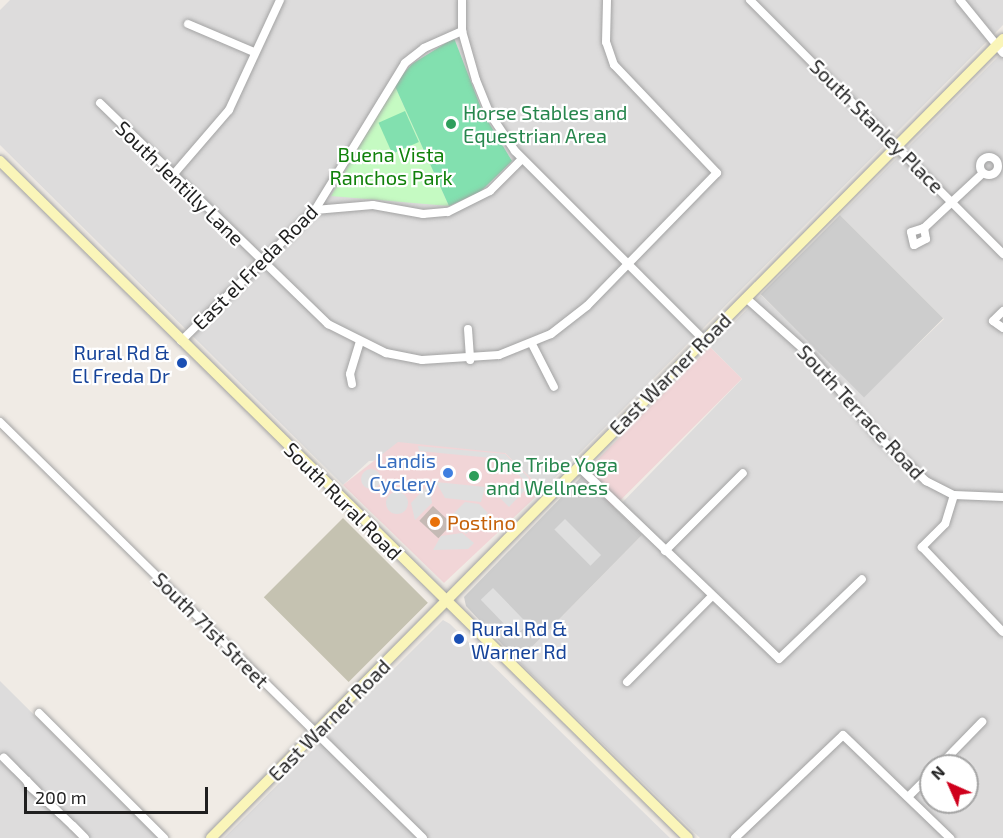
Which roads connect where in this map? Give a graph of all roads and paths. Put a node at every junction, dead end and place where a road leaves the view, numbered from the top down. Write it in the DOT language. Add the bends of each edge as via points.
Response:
graph roads {
  1 [pos="280,0"];
  2 [pos="462,0"];
  3 [pos="607,0"];
  4 [pos="750,0"];
  5 [pos="960,0"];
  6 [pos="188,24"];
  7 [pos="462,31"];
  8 [pos="1001,46"];
  9 [pos="254,52"];
  10 [pos="99,103"];
  11 [pos="897,145"];
  12 [pos="522,159"];
  13 [pos="0,161"];
  14 [pos="982,174"];
  15 [pos="173,175"];
  16 [pos="953,201"];
  17 [pos="315,210"];
  18 [pos="924,228"];
  19 [pos="1003,254"];
  20 [pos="261,262"];
  21 [pos="629,265"];
  22 [pos="746,298"];
  23 [pos="1003,311"];
  24 [pos="1003,328"];
  25 [pos="468,329"];
  26 [pos="704,340"];
  27 [pos="181,341"];
  28 [pos="360,342"];
  29 [pos="532,344"];
  30 [pos="470,360"];
  31 [pos="352,384"];
  32 [pos="554,387"];
  33 [pos="0,422"];
  34 [pos="579,467"];
  35 [pos="743,473"];
  36 [pos="954,495"];
  37 [pos="1003,497"];
  38 [pos="665,551"];
  39 [pos="862,579"];
  40 [pos="712,596"];
  41 [pos="445,603"];
  42 [pos="1003,632"];
  43 [pos="627,682"];
  44 [pos="39,713"];
  45 [pos="982,722"];
  46 [pos="315,733"];
  47 [pos="951,754"];
  48 [pos="2,756"];
  49 [pos="919,786"];
  50 [pos="908,797"];
  51 [pos="84,838"];
  52 [pos="164,838"];
  53 [pos="211,838"];
  54 [pos="423,838"];
  55 [pos="688,838"];
  56 [pos="735,838"];
  57 [pos="950,838"];
  1 -- 9 [label="street"];
  2 -- 7 [label="street"];
  3 -- 21 [label="street, South Jentilly Lane" via="606,42 614,65 630,87 717,173"];
  4 -- 11 [label="street, South Stanley Place"];
  5 -- 8 [label="street"];
  6 -- 9 [label="street"];
  7 -- 12 [label="street" via="490,114"];
  7 -- 17 [label="street, East el Freda Road" via="424,48 405,63"];
  8 -- 11 [label="main road, East Warner Road"];
  9 -- 15 [label="street" via="229,110"];
  10 -- 15 [label="street, South Jentilly Lane"];
  11 -- 16 [label="street, South Stanley Place"];
  11 -- 22 [label="main road, East Warner Road"];
  12 -- 17 [label="street" via="490,191 448,212 373,205"];
  12 -- 21 [label="street"];
  13 -- 27 [label="main road, South Rural Road"];
  14 -- 16 [label="street"];
  15 -- 20 [label="street, South Jentilly Lane"];
  16 -- 18 [label="street"];
  16 -- 19 [label="street, South Stanley Place"];
  17 -- 20 [label="street, East el Freda Road"];
  20 -- 27 [label="street, East el Freda Road"];
  20 -- 28 [label="street, South Jentilly Lane" via="318,317"];
  21 -- 26 [label="street"];
  21 -- 29 [label="street, South Jentilly Lane" via="581,312"];
  22 -- 26 [label="main road, East Warner Road"];
  22 -- 36 [label="street, South Terrace Road" via="810,355 878,436 918,474"];
  23 -- 24 [label="street" via="993,321"];
  25 -- 30 [label="street"];
  26 -- 34 [label="main road, East Warner Road"];
  27 -- 41 [label="main road, South Rural Road"];
  28 -- 30 [label="street, South Jentilly Lane" via="422,360"];
  28 -- 31 [label="street" via="350,374"];
  29 -- 30 [label="street, South Jentilly Lane"];
  29 -- 32 [label="street"];
  33 -- 46 [label="street, South 71st Street"];
  34 -- 38 [label="street"];
  34 -- 41 [label="main road, East Warner Road"];
  35 -- 38 [label="street"];
  36 -- 37 [label="street"];
  36 -- 42 [label="street" via="945,524 922,547"];
  38 -- 40 [label="street"];
  39 -- 40 [label="street" via="779,658"];
  40 -- 43 [label="street"];
  41 -- 46 [label="main road, East Warner Road"];
  41 -- 55 [label="main road, South Rural Road"];
  44 -- 52 [label="street"];
  45 -- 47 [label="street"];
  46 -- 53 [label="main road, East Warner Road"];
  46 -- 54 [label="street, South 71st Street"];
  48 -- 51 [label="street"];
  49 -- 50 [label="street"];
  50 -- 56 [label="street" via="843,735"];
  50 -- 57 [label="street"];
}
